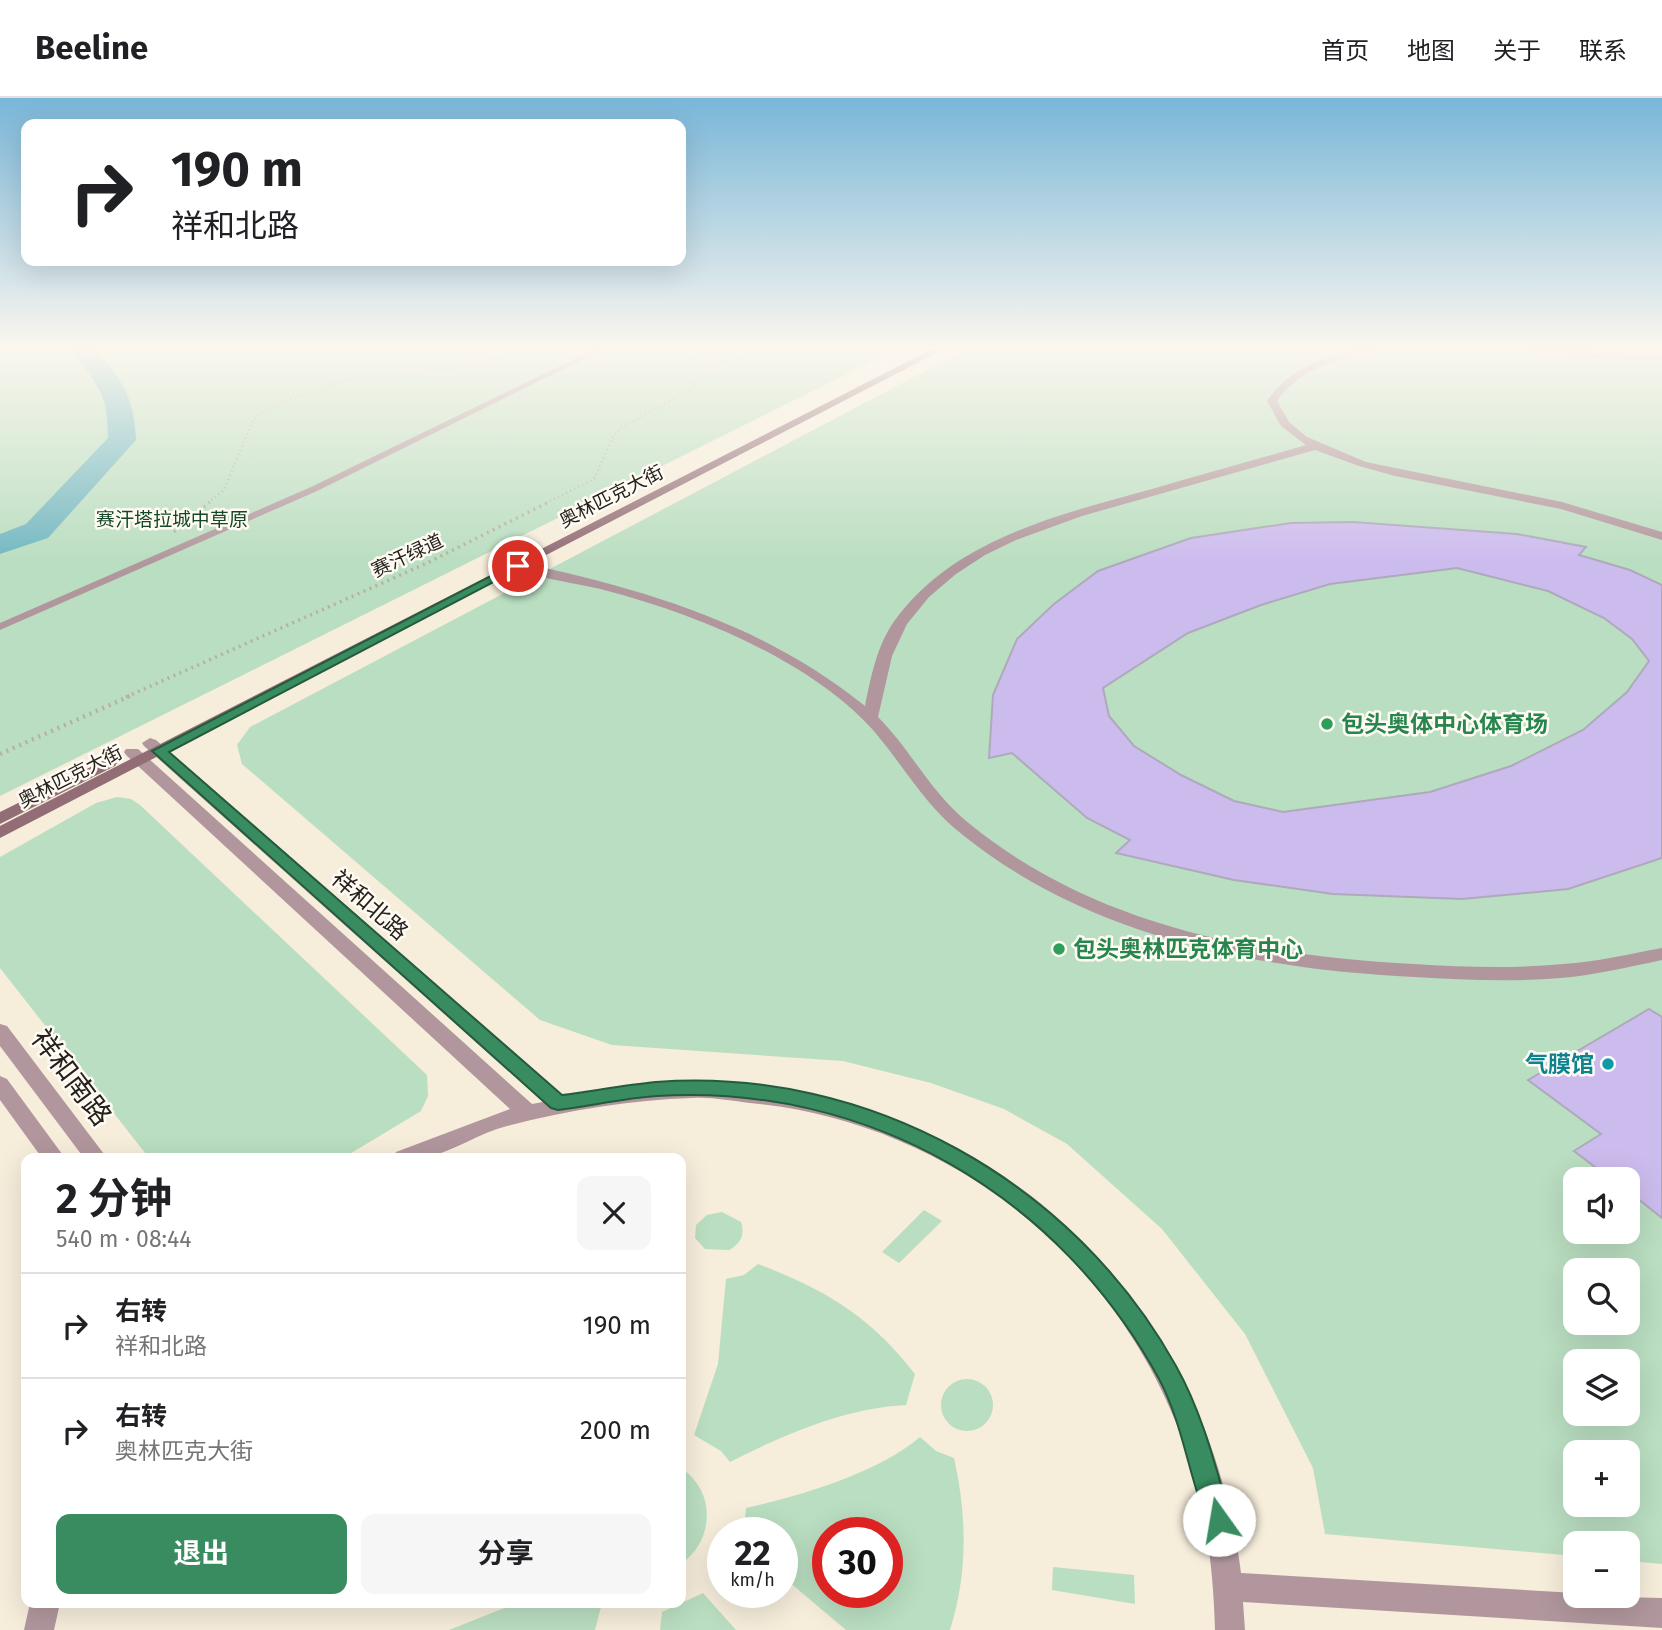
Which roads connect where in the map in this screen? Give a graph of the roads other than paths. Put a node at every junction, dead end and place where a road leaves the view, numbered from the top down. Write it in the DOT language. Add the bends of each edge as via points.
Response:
graph roads {
  1 [pos="456,419"];
  2 [pos="789,419"];
  3 [pos="802,419"];
  4 [pos="1282,419"];
  5 [pos="1316,446"];
  6 [pos="1662,536"];
  7 [pos="518,566"];
  8 [pos="0,627"];
  9 [pos="870,718"];
  10 [pos="155,747"];
  11 [pos="136,756"];
  12 [pos="0,819"];
  13 [pos="0,833"];
  14 [pos="1662,954"];
  15 [pos="0,1031"];
  16 [pos="0,1084"];
  17 [pos="558,1103"];
  18 [pos="526,1111"];
  19 [pos="50,1153"];
  20 [pos="92,1153"];
  21 [pos="415,1153"];
  22 [pos="1228,1587"];
  23 [pos="44,1608"];
  24 [pos="1662,1613"];
  25 [pos="39,1630"];
  26 [pos="1230,1630"];
  1 -- 8 [label="lane" via="314,489"];
  2 -- 10 [label="main road, 奥林匹克大街"];
  3 -- 7 [label="main road, 奥林匹克大街"];
  4 -- 5 [label="street"];
  5 -- 6 [label="street" via="1365,466 1530,498 1613,518"];
  5 -- 9 [label="street" via="1042,524 969,557 930,587 899,624 882,665"];
  7 -- 9 [label="street" via="577,578 698,617 765,645 825,681"];
  7 -- 10 [label="main road, 奥林匹克大街"];
  9 -- 14 [label="street" via="940,807 1004,858 1075,897 1164,932 1273,958 1389,971 1481,974 1578,969"];
  10 -- 11 [label="main road, 奥林匹克大街"];
  10 -- 17 [label="street, 祥和北路"];
  11 -- 12 [label="main road, 奥林匹克大街"];
  11 -- 13 [label="main road, 奥林匹克大街"];
  11 -- 18 [label="street, 祥和北路"];
  15 -- 20 [label="street, 祥和南路"];
  16 -- 19 [label="street"];
  17 -- 18 [label="street"];
  17 -- 22 [label="street" via="657,1089 792,1097 836,1107 923,1139 1004,1186 1086,1258 1142,1329 1169,1375 1210,1481"];
  18 -- 21 [label="street"];
  22 -- 24 [label="street"];
  22 -- 26 [label="street"];
  23 -- 25 [label="street"];
}
